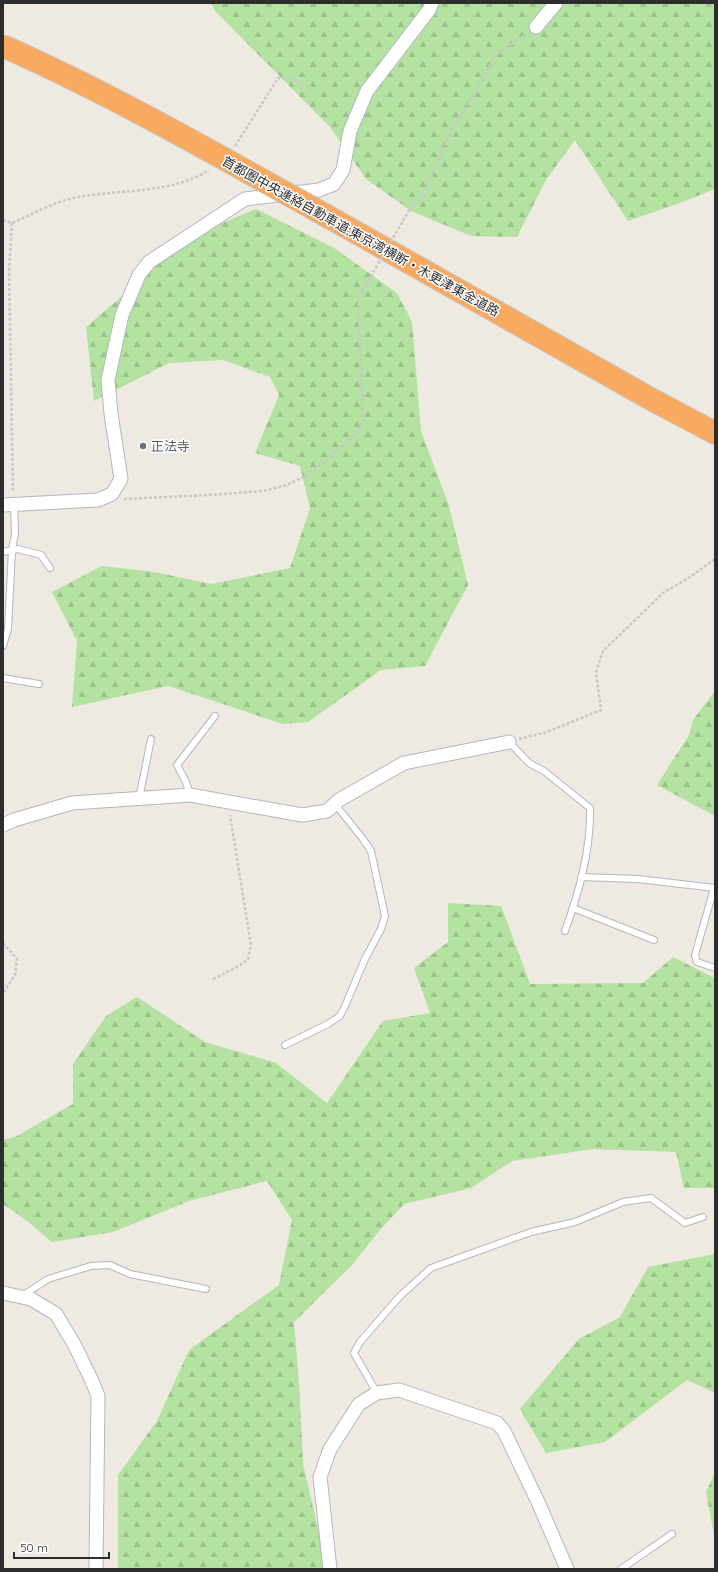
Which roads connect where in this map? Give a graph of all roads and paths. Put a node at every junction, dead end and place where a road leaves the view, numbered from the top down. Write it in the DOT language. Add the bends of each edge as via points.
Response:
graph roads {
  1 [pos="432,3"];
  2 [pos="556,3"];
  3 [pos="536,27"];
  4 [pos="3,46"];
  5 [pos="312,88"];
  6 [pos="230,151"];
  7 [pos="214,167"];
  8 [pos="3,220"];
  9 [pos="12,223"];
  10 [pos="715,433"];
  11 [pos="98,500"];
  12 [pos="8,505"];
  13 [pos="12,550"];
  14 [pos="3,552"];
  15 [pos="715,559"];
  16 [pos="50,568"];
  17 [pos="3,646"];
  18 [pos="3,678"];
  19 [pos="39,684"];
  20 [pos="215,716"];
  21 [pos="151,739"];
  22 [pos="509,742"];
  23 [pos="190,795"];
  24 [pos="140,798"];
  25 [pos="228,802"];
  26 [pos="334,804"];
  27 [pos="3,825"];
  28 [pos="581,877"];
  29 [pos="715,888"];
  30 [pos="573,908"];
  31 [pos="566,931"];
  32 [pos="654,940"];
  33 [pos="3,943"];
  34 [pos="715,968"];
  35 [pos="213,979"];
  36 [pos="3,993"];
  37 [pos="285,1045"];
  38 [pos="703,1217"];
  39 [pos="206,1289"];
  40 [pos="3,1293"];
  41 [pos="21,1296"];
  42 [pos="377,1394"];
  43 [pos="672,1534"];
  44 [pos="96,1569"];
  45 [pos="330,1569"];
  46 [pos="567,1569"];
  47 [pos="621,1569"];
  1 -- 11 [label="street" via="367,91 350,131 343,170 334,184 319,190 245,199 149,262 139,275 122,315 108,380 121,479 112,494"];
  2 -- 3 [label="street"];
  3 -- 11 [label="path, bridge" via="496,55 449,136 418,204 413,203 358,298 363,422 358,432 305,476 288,485 263,491"];
  4 -- 10 [label="highway, 首都圏中央連絡自動車道;東京湾横断・木更津東金道路, bridge" via="124,105"];
  5 -- 6 [label="path" via="291,79 278,78"];
  7 -- 9 [label="path" via="197,178 160,187 68,200"];
  8 -- 9 [label="path"];
  9 -- 12 [label="path" via="9,270"];
  11 -- 12 [label="street"];
  12 -- 13 [label="lane" via="15,533"];
  13 -- 14 [label="lane"];
  13 -- 16 [label="lane" via="18,549 41,555"];
  13 -- 17 [label="lane" via="8,629"];
  15 -- 22 [label="path" via="663,593 604,651 596,672 601,710 547,732"];
  18 -- 19 [label="lane"];
  20 -- 23 [label="lane" via="177,765"];
  21 -- 24 [label="lane"];
  22 -- 26 [label="street" via="404,763"];
  22 -- 28 [label="lane" via="529,763 544,771 590,808"];
  23 -- 24 [label="street"];
  23 -- 25 [label="street"];
  24 -- 27 [label="street" via="72,803"];
  25 -- 26 [label="street" via="302,816 326,811"];
  25 -- 35 [label="path" via="251,945 248,959"];
  26 -- 37 [label="lane" via="371,851 385,916 340,1016"];
  28 -- 29 [label="lane" via="638,879"];
  28 -- 30 [label="lane"];
  29 -- 34 [label="lane" via="695,955 697,962"];
  30 -- 31 [label="lane"];
  30 -- 32 [label="lane"];
  33 -- 36 [label="path" via="16,959 15,975"];
  38 -- 42 [label="lane" via="685,1223 651,1198 623,1202 574,1222 531,1232 431,1268 400,1296 360,1342 354,1353"];
  39 -- 41 [label="lane" via="130,1274 110,1265 91,1266 48,1279"];
  40 -- 41 [label="street"];
  41 -- 44 [label="street" via="56,1314 74,1344 98,1396"];
  42 -- 45 [label="street" via="359,1404 330,1449 320,1477"];
  42 -- 46 [label="street" via="399,1390 497,1423 504,1431"];
  43 -- 47 [label="lane"];
}
